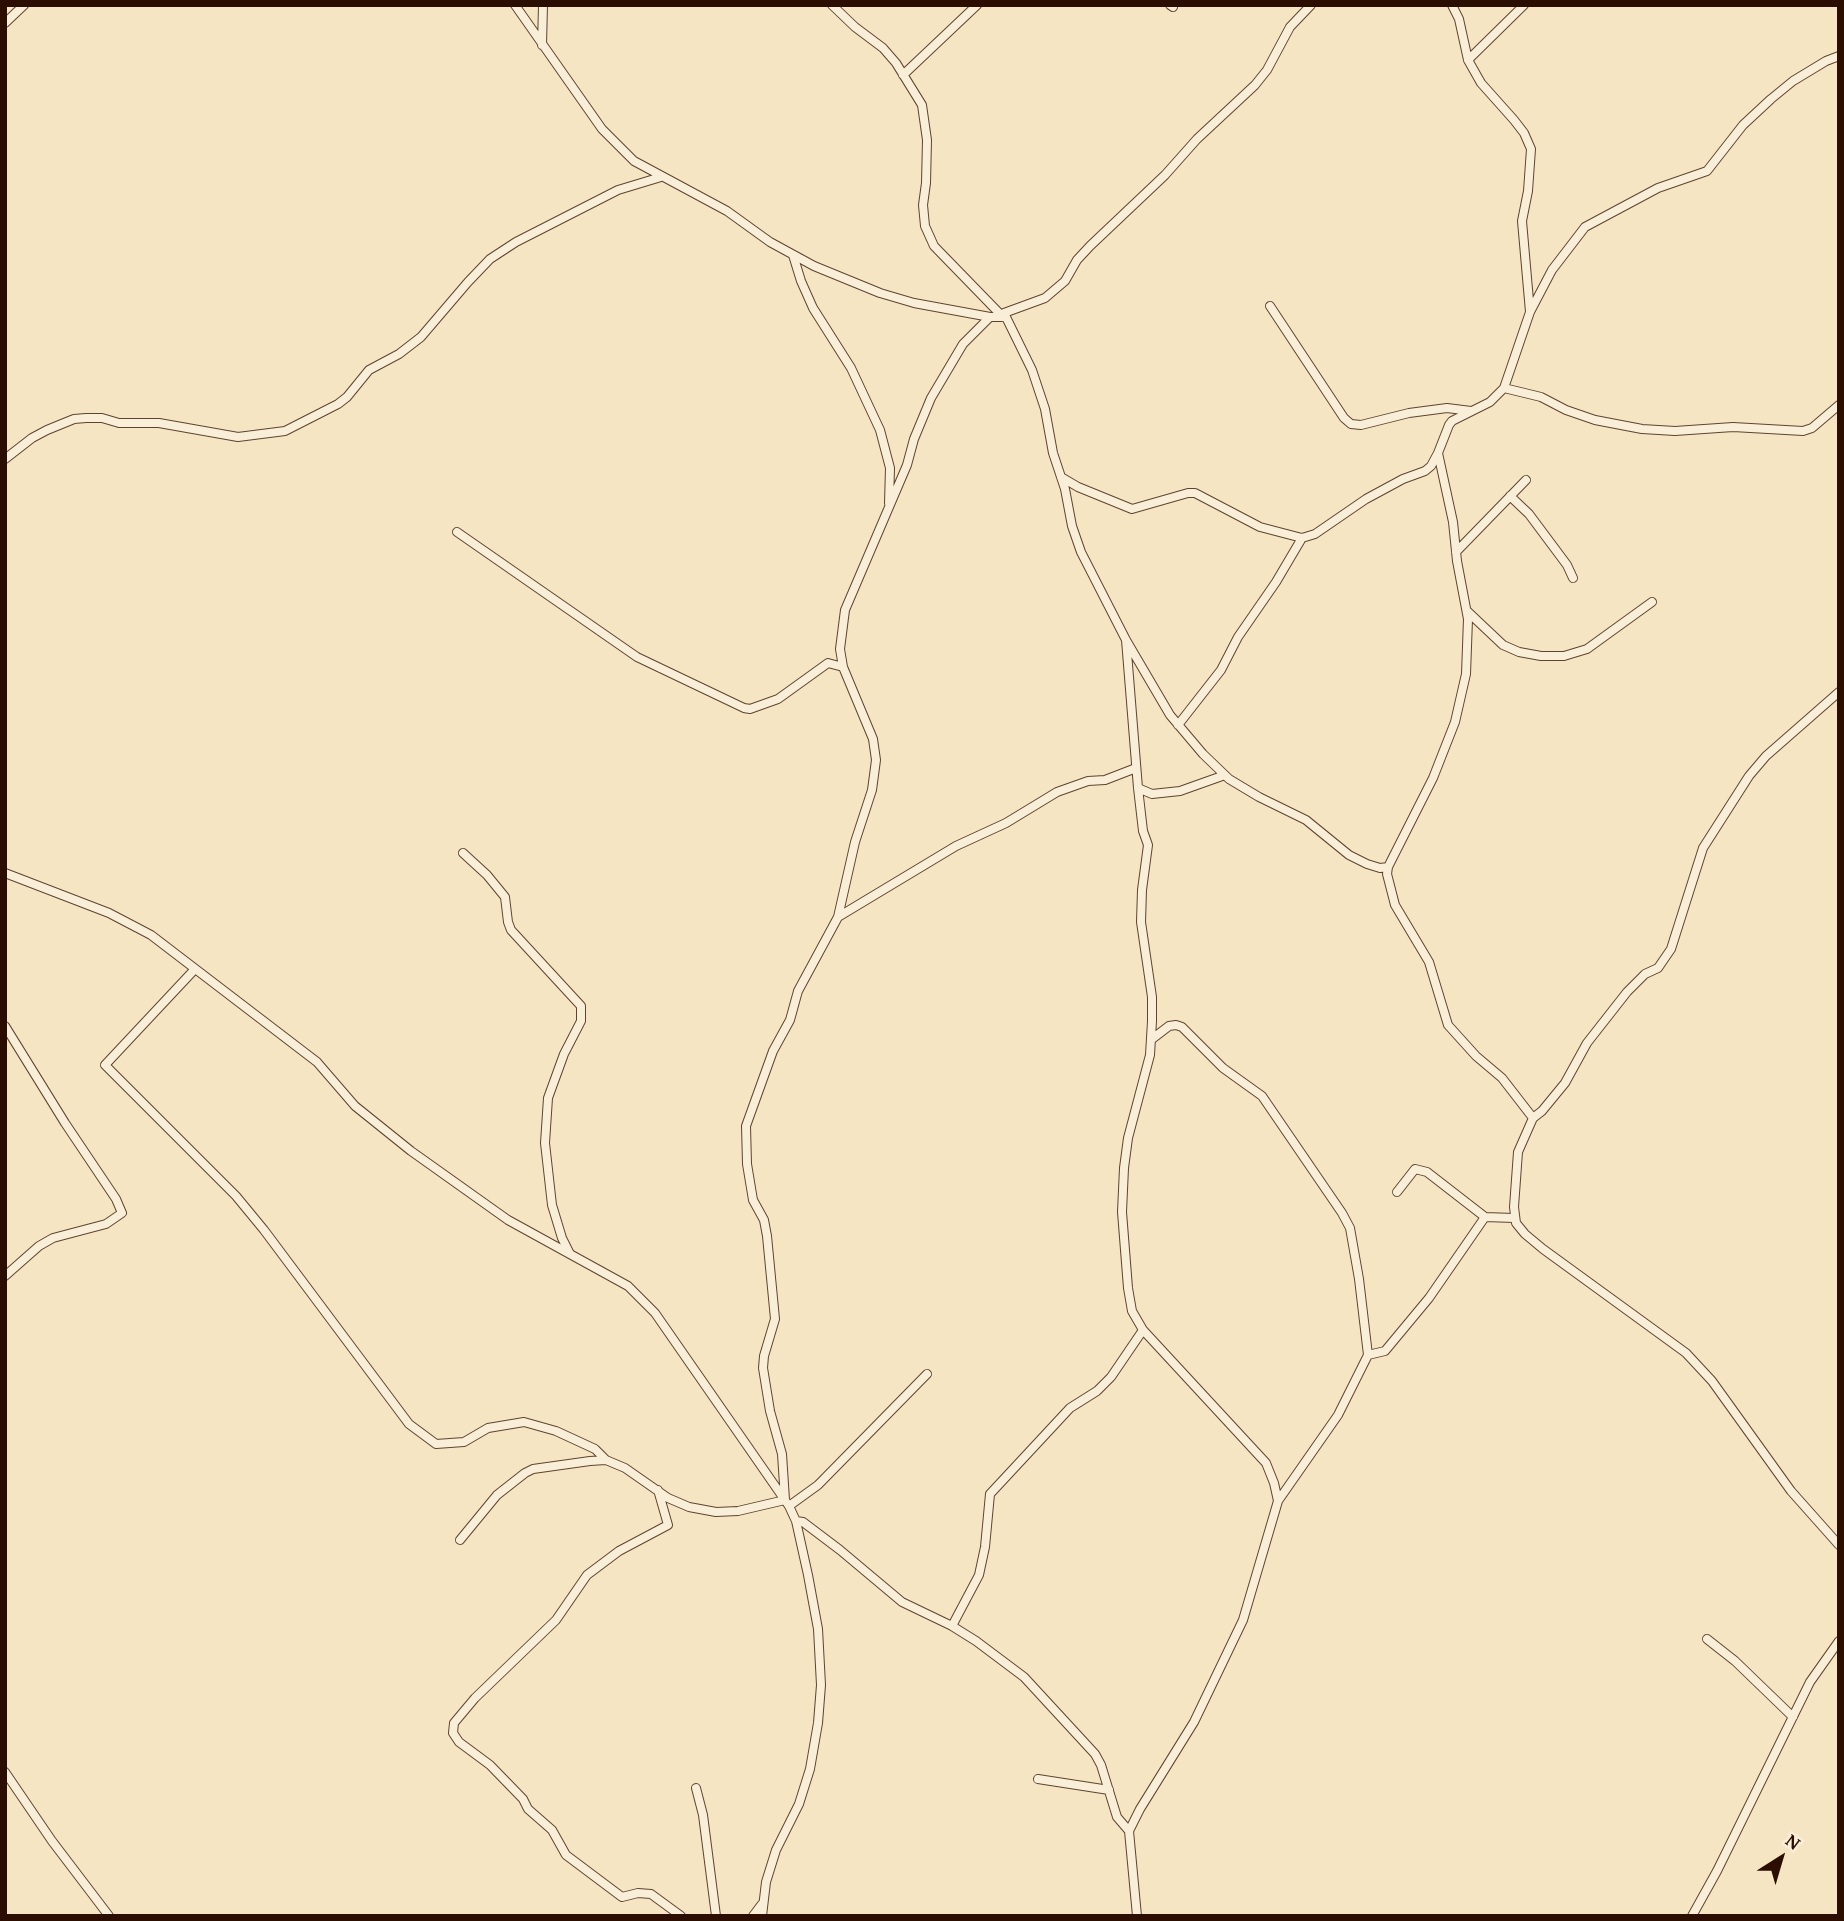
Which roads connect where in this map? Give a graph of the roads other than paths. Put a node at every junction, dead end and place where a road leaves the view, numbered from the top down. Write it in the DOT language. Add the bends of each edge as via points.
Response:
graph roads {
  1 [pos="24,5"];
  2 [pos="515,5"];
  3 [pos="543,5"];
  4 [pos="832,5"];
  5 [pos="977,5"];
  6 [pos="1311,5"];
  7 [pos="1452,5"];
  8 [pos="1524,5"];
  9 [pos="5,23"];
  10 [pos="542,45"];
  11 [pos="1839,56"];
  12 [pos="1468,60"];
  13 [pos="903,75"];
  14 [pos="661,177"];
  15 [pos="793,255"];
  16 [pos="1270,306"];
  17 [pos="1530,312"];
  18 [pos="1003,315"];
  19 [pos="990,317"];
  20 [pos="1504,388"];
  21 [pos="1839,405"];
  22 [pos="1471,411"];
  23 [pos="1438,453"];
  24 [pos="5,458"];
  25 [pos="1061,477"];
  26 [pos="1526,480"];
  27 [pos="1510,496"];
  28 [pos="889,506"];
  29 [pos="457,531"];
  30 [pos="1302,538"];
  31 [pos="1456,552"];
  32 [pos="1573,578"];
  33 [pos="1652,602"];
  34 [pos="1467,611"];
  35 [pos="1126,640"];
  36 [pos="843,667"];
  37 [pos="1839,692"];
  38 [pos="1178,725"];
  39 [pos="1136,768"];
  40 [pos="1224,775"];
  41 [pos="1138,788"];
  42 [pos="463,853"];
  43 [pos="1388,867"];
  44 [pos="6,874"];
  45 [pos="838,917"];
  46 [pos="195,969"];
  47 [pos="5,1026"];
  48 [pos="1152,1039"];
  49 [pos="1533,1118"];
  50 [pos="1397,1192"];
  51 [pos="1485,1217"];
  52 [pos="1514,1218"];
  53 [pos="570,1254"];
  54 [pos="5,1276"];
  55 [pos="1143,1330"];
  56 [pos="1368,1355"];
  57 [pos="927,1374"];
  58 [pos="606,1460"];
  59 [pos="658,1490"];
  60 [pos="1278,1501"];
  61 [pos="787,1503"];
  62 [pos="796,1521"];
  63 [pos="460,1540"];
  64 [pos="1839,1545"];
  65 [pos="952,1626"];
  66 [pos="1707,1639"];
  67 [pos="1839,1641"];
  68 [pos="1793,1717"];
  69 [pos="5,1772"];
  70 [pos="1038,1779"];
  71 [pos="696,1788"];
  72 [pos="1110,1790"];
  73 [pos="1129,1831"];
  74 [pos="762,1904"];
  75 [pos="109,1916"];
  76 [pos="681,1916"];
  77 [pos="716,1916"];
  78 [pos="753,1916"];
  79 [pos="762,1916"];
  80 [pos="1137,1916"];
  81 [pos="1692,1916"];
  1 -- 9 [label="street"];
  2 -- 10 [label="street"];
  3 -- 10 [label="street"];
  4 -- 13 [label="street" via="883,48"];
  5 -- 13 [label="street"];
  6 -- 18 [label="street" via="1290,27 1255,85 1084,253 1066,281 1045,298"];
  7 -- 12 [label="street"];
  8 -- 12 [label="street"];
  10 -- 14 [label="street" via="608,136"];
  11 -- 17 [label="street" via="1771,99 1743,125 1707,171 1658,188 1585,227 1552,270"];
  12 -- 17 [label="street" via="1481,83 1524,133 1531,149 1522,221"];
  13 -- 18 [label="street" via="922,105 925,121 925,226 934,246"];
  14 -- 15 [label="street" via="727,211"];
  14 -- 24 [label="street" via="618,190 507,247 468,282 421,337 369,370 338,404 285,431 238,437 159,423 74,419 32,438"];
  15 -- 19 [label="street" via="880,293"];
  15 -- 28 [label="street" via="813,308 851,368 880,430 890,468"];
  16 -- 22 [label="street" via="1351,424 1409,412"];
  17 -- 20 [label="street"];
  18 -- 19 [label="street"];
  18 -- 25 [label="street" via="1032,370"];
  19 -- 28 [label="street" via="964,344 931,398"];
  20 -- 21 [label="street" via="1541,397 1595,420 1675,431 1733,427 1803,431"];
  20 -- 22 [label="street"];
  22 -- 23 [label="street" via="1449,425"];
  23 -- 30 [label="street" via="1425,471 1366,499"];
  23 -- 31 [label="street"];
  25 -- 30 [label="street" via="1132,509 1195,493 1260,527"];
  25 -- 35 [label="street" via="1081,552"];
  26 -- 27 [label="street"];
  27 -- 31 [label="street"];
  27 -- 32 [label="street" via="1529,514"];
  28 -- 36 [label="street" via="845,610 840,649"];
  29 -- 36 [label="street" via="637,657 744,708 778,699 828,663"];
  30 -- 38 [label="street" via="1221,670"];
  31 -- 34 [label="street"];
  33 -- 34 [label="street" via="1587,649 1564,656 1541,656 1503,645"];
  34 -- 43 [label="street" via="1466,674 1455,722 1433,778"];
  35 -- 38 [label="street"];
  35 -- 39 [label="street"];
  36 -- 45 [label="street" via="873,739 876,760"];
  37 -- 49 [label="street" via="1749,776 1703,848 1671,949 1658,968 1627,992 1587,1043 1565,1083"];
  38 -- 40 [label="street"];
  39 -- 41 [label="street"];
  39 -- 45 [label="street" via="1057,792"];
  40 -- 41 [label="street" via="1180,791 1152,794"];
  40 -- 43 [label="street" via="1306,820 1349,855"];
  41 -- 48 [label="street" via="1148,845 1141,922 1152,997"];
  42 -- 53 [label="street" via="505,897 511,930 581,1006 581,1021 548,1098 545,1143 552,1205"];
  43 -- 49 [label="street" via="1395,905 1429,962 1448,1025"];
  44 -- 46 [label="street" via="131,923"];
  45 -- 61 [label="street" via="798,991 746,1126 753,1200 767,1236 775,1320 764,1368"];
  46 -- 53 [label="street" via="317,1062 355,1105 411,1151 508,1220"];
  46 -- 58 [label="street" via="104,1065 236,1196 410,1424 436,1444 464,1442 488,1428 524,1422 595,1449"];
  47 -- 54 [label="street" via="121,1213 106,1224 53,1238"];
  48 -- 55 [label="street" via="1128,1138 1122,1212 1132,1311"];
  48 -- 56 [label="street" via="1169,1026 1182,1027 1223,1068 1268,1103 1350,1228"];
  49 -- 52 [label="street" via="1518,1152"];
  50 -- 51 [label="street" via="1415,1169 1427,1172"];
  51 -- 52 [label="street"];
  51 -- 56 [label="street" via="1429,1298 1385,1351"];
  52 -- 64 [label="street" via="1543,1249 1686,1353 1712,1381 1791,1491"];
  53 -- 61 [label="street" via="628,1286 655,1313"];
  55 -- 60 [label="street" via="1261,1457"];
  55 -- 65 [label="street" via="1111,1377 1070,1408 990,1494 979,1575"];
  56 -- 60 [label="street" via="1338,1415"];
  57 -- 61 [label="street" via="818,1485"];
  58 -- 59 [label="street"];
  58 -- 63 [label="street" via="525,1473 498,1495"];
  59 -- 61 [label="street" via="689,1507 716,1512"];
  59 -- 76 [label="street" via="668,1525 587,1575 556,1620 484,1689 454,1723 453,1732 552,1830 566,1855 622,1897 651,1894"];
  60 -- 73 [label="street" via="1243,1620 1194,1722"];
  61 -- 62 [label="street"];
  62 -- 65 [label="street" via="840,1550 902,1602"];
  62 -- 74 [label="street" via="818,1629 818,1723 810,1769 776,1850"];
  65 -- 72 [label="street" via="1024,1676 1095,1754"];
  66 -- 68 [label="street"];
  67 -- 68 [label="street" via="1810,1682"];
  68 -- 81 [label="street"];
  69 -- 75 [label="street"];
  70 -- 72 [label="street"];
  71 -- 77 [label="street"];
  72 -- 73 [label="street" via="1117,1817"];
  73 -- 80 [label="street"];
  74 -- 78 [label="street"];
  74 -- 79 [label="street"];
}
